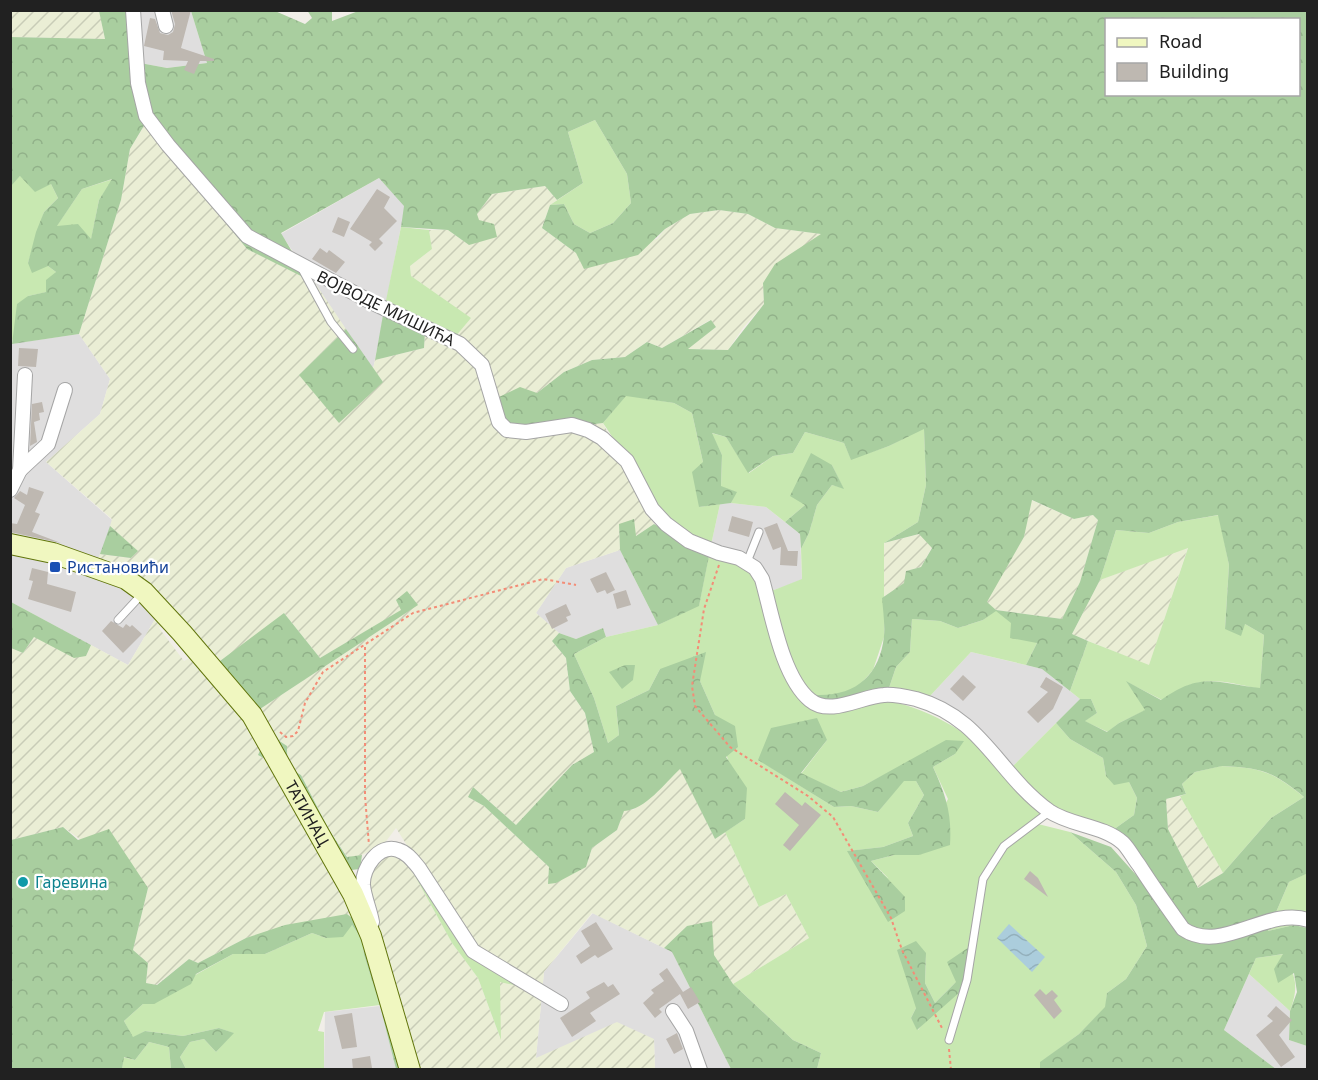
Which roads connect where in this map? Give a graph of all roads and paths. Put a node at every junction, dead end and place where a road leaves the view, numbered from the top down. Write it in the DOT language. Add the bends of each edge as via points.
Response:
graph roads {
  1 [pos="134,10"];
  2 [pos="162,10"];
  3 [pos="166,26"];
  4 [pos="300,265"];
  5 [pos="353,349"];
  6 [pos="25,375"];
  7 [pos="65,390"];
  8 [pos="20,471"];
  9 [pos="10,490"];
  10 [pos="759,532"];
  11 [pos="10,544"];
  12 [pos="719,553"];
  13 [pos="747,562"];
  14 [pos="576,585"];
  15 [pos="144,592"];
  16 [pos="118,620"];
  17 [pos="365,645"];
  18 [pos="273,727"];
  19 [pos="1050,812"];
  20 [pos="370,863"];
  21 [pos="1308,920"];
  22 [pos="371,936"];
  23 [pos="561,1004"];
  24 [pos="673,1011"];
  25 [pos="949,1040"];
  26 [pos="410,1070"];
  27 [pos="700,1070"];
  28 [pos="951,1070"];
  1 -- 4 [label="street, ВОЈВОДЕ МИШИЋА" via="138,83 146,116 247,236"];
  2 -- 3 [label="street"];
  4 -- 5 [label="lane, ВОЈВОДЕ МИШИЋА" via="331,322"];
  4 -- 12 [label="street, ВОЈВОДЕ МИШИЋА" via="460,344 482,365 499,422 507,430 526,432 572,425 602,438 627,460 652,508 666,524 689,541"];
  6 -- 8 [label="street"];
  7 -- 8 [label="street" via="48,444"];
  8 -- 9 [label="street"];
  10 -- 13 [label="lane"];
  11 -- 15 [label="street, ТАТИНАЦ" via="106,570"];
  12 -- 13 [label="street, ВОЈВОДЕ МИШИЋА"];
  12 -- 25 [label="path" via="719,566 704,609 692,686 695,706 730,747 808,795 833,817 891,918 902,950"];
  13 -- 19 [label="street" via="762,579 786,660 808,699 830,706 884,695 914,698 939,707 982,739 1009,774"];
  14 -- 17 [label="path" via="543,579 413,613"];
  15 -- 16 [label="lane"];
  15 -- 22 [label="street, ТАТИНАЦ" via="252,715 353,894"];
  17 -- 18 [label="path" via="323,672 305,703 293,736 286,737"];
  17 -- 20 [label="path" via="365,796"];
  19 -- 21 [label="street" via="1124,843 1190,934 1230,932 1287,917"];
  19 -- 25 [label="lane" via="1004,846 983,879 967,980"];
  20 -- 22 [label="street" via="363,886 371,916"];
  20 -- 23 [label="street" via="385,849 396,849 409,856 473,951"];
  22 -- 26 [label="street, ТАТИНАЦ"];
  24 -- 27 [label="street" via="686,1031"];
  25 -- 28 [label="path"];
}
